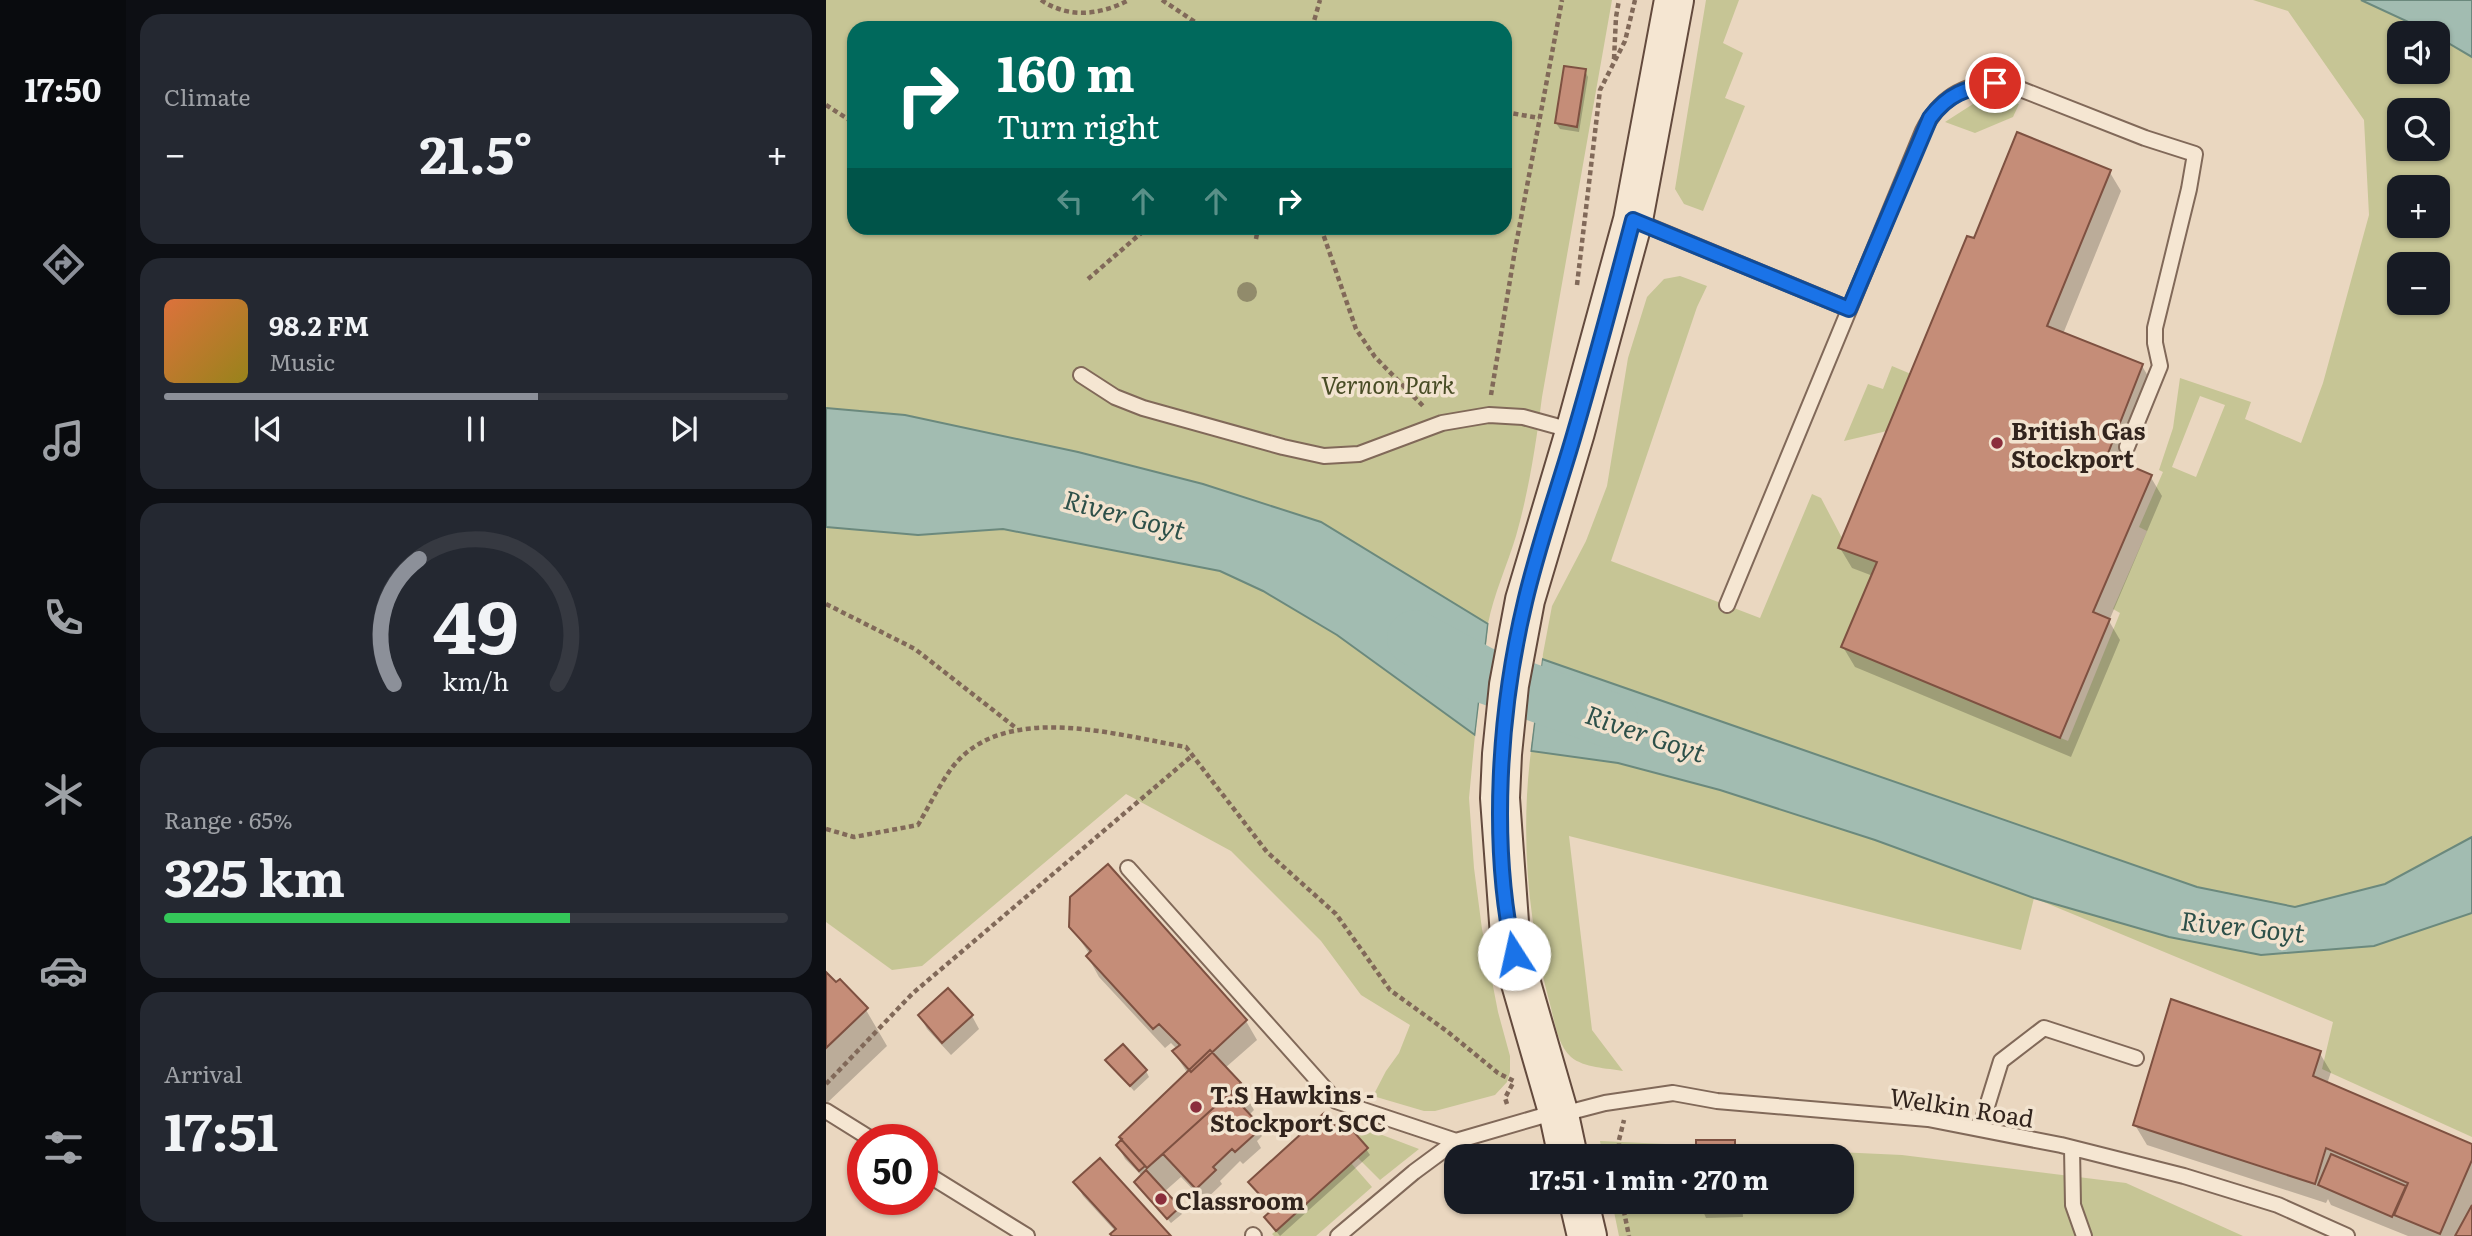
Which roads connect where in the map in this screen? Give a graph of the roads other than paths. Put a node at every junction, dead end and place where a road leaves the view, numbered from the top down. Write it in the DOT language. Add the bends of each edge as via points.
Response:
graph roads {
  1 [pos="1674,0"];
  2 [pos="1633,220"];
  3 [pos="1849,309"];
  4 [pos="1081,375"];
  5 [pos="1575,432"];
  6 [pos="2127,447"];
  7 [pos="1727,605"];
  8 [pos="1128,868"];
  9 [pos="2136,1058"];
  10 [pos="826,1111"];
  11 [pos="1559,1115"];
  12 [pos="847,1124"];
  13 [pos="1980,1129"];
  14 [pos="1456,1141"];
  15 [pos="1566,1144"];
  16 [pos="2072,1148"];
  17 [pos="938,1181"];
  18 [pos="1582,1214"];
  19 [pos="1027,1236"];
  20 [pos="1338,1236"];
  21 [pos="1587,1236"];
  22 [pos="2084,1236"];
  23 [pos="2347,1236"];
  1 -- 2 [label="main road"];
  2 -- 3 [label="lane"];
  2 -- 5 [label="main road"];
  3 -- 6 [label="lane" via="1923,131 1941,104 1954,94 1995,83 2010,85 2195,154 2155,328 2160,366"];
  3 -- 7 [label="lane"];
  4 -- 5 [label="lane" via="1143,408 1324,456 1359,453 1442,423 1489,415 1523,417"];
  5 -- 11 [label="main road" via="1525,600 1509,685 1500,798 1510,936"];
  8 -- 14 [label="lane" via="1336,1101"];
  9 -- 13 [label="lane" via="2044,1028 2001,1061"];
  10 -- 12 [label="lane"];
  11 -- 13 [label="lane, Welkin Road" via="1674,1093 1717,1101 1928,1119"];
  11 -- 14 [label="lane, Welkin Road"];
  11 -- 15 [label="main road"];
  13 -- 16 [label="lane, Welkin Road"];
  14 -- 20 [label="lane"];
  16 -- 22 [label="lane" via="2073,1205"];
  16 -- 23 [label="lane, Welkin Road" via="2278,1205"];
  17 -- 19 [label="lane"];
  18 -- 21 [label="main road"];
}
